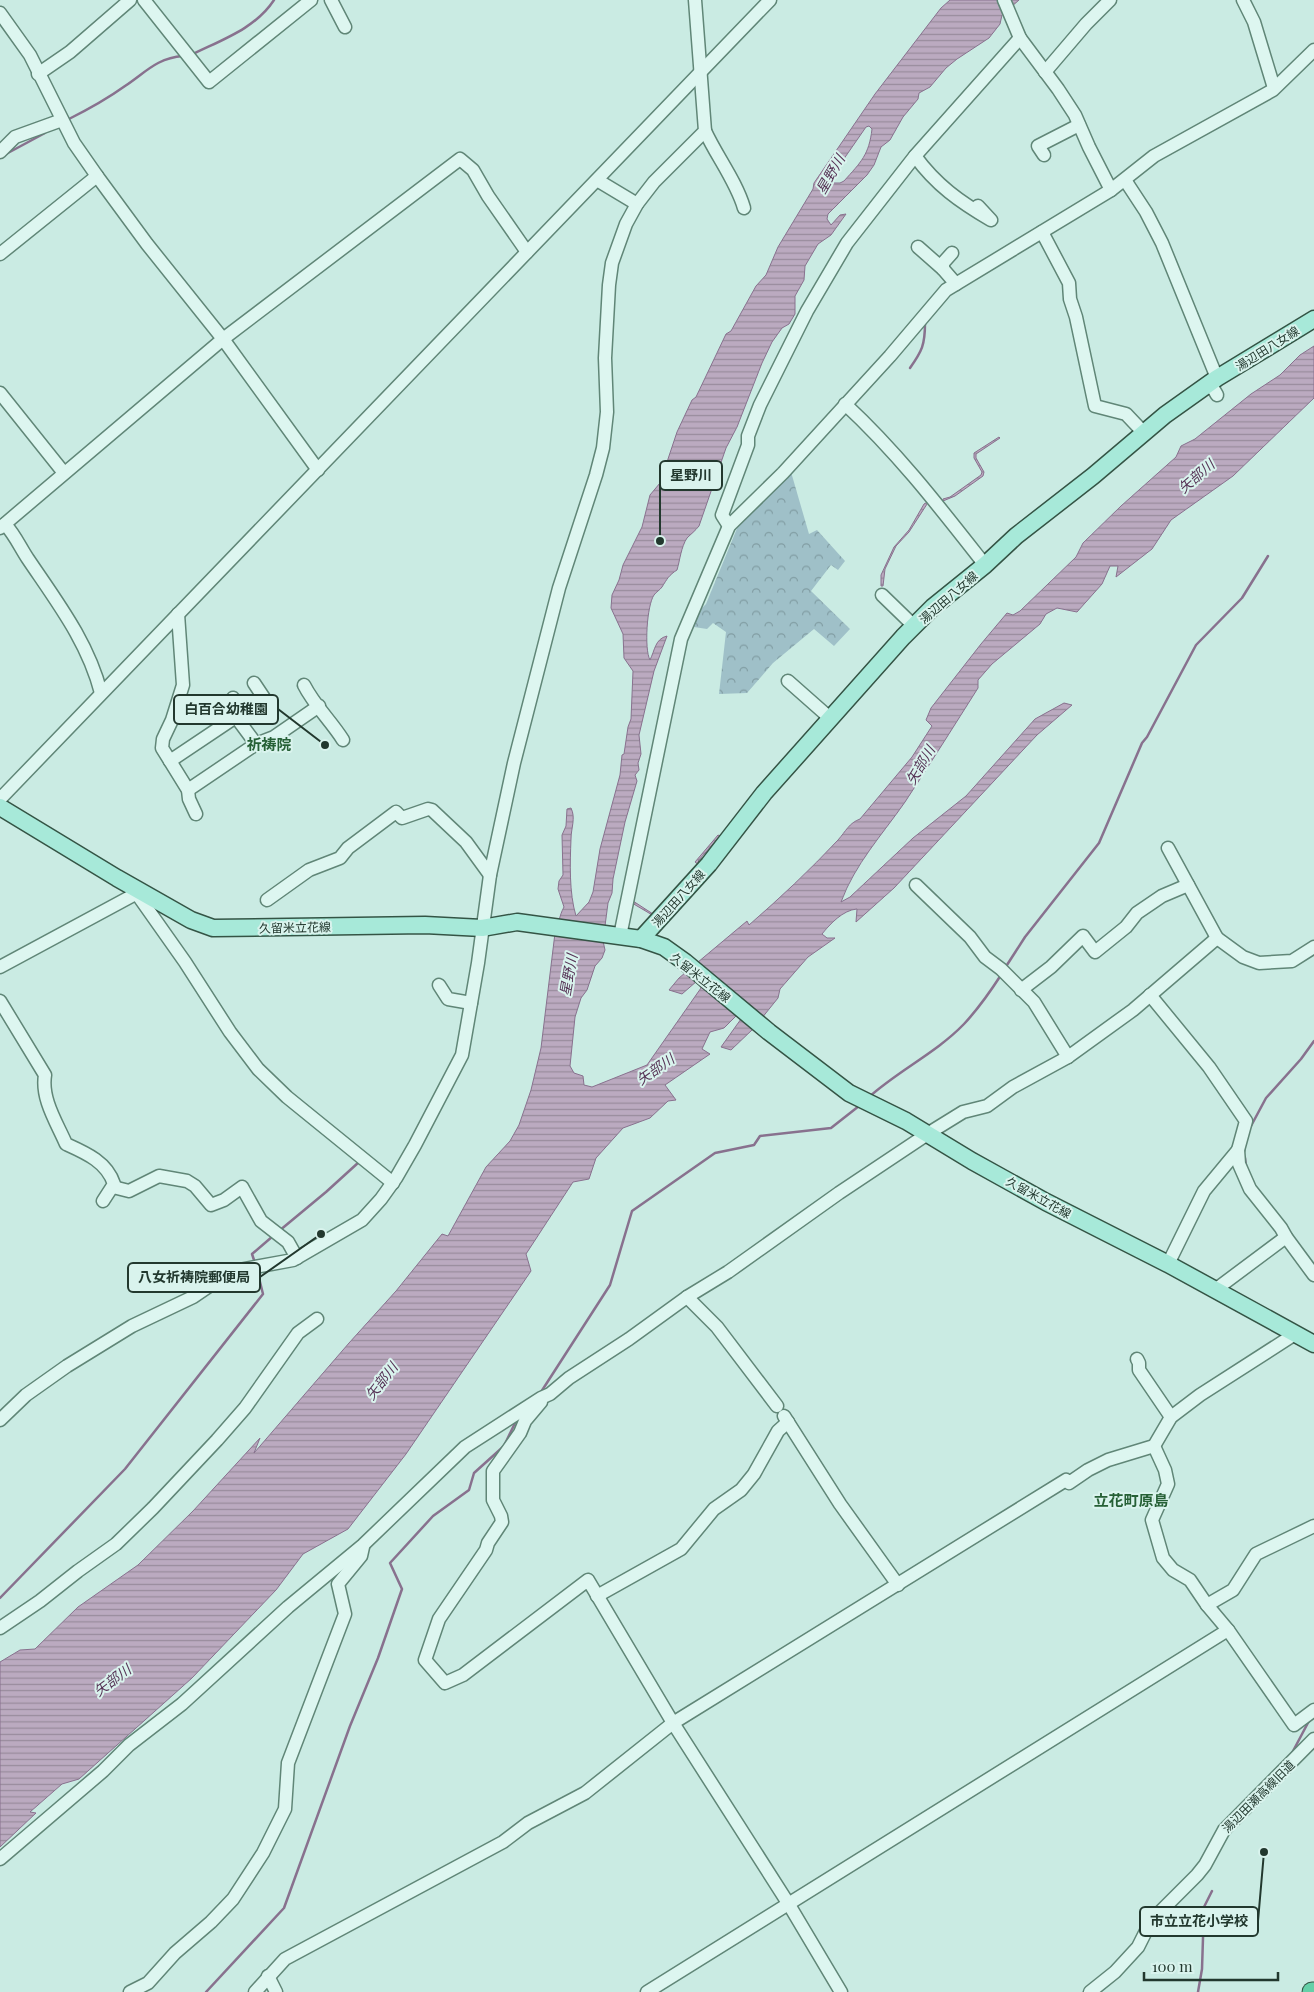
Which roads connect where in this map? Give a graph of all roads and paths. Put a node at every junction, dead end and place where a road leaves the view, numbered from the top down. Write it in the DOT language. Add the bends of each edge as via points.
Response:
graph roads {
  1 [pos="130,0"];
  2 [pos="144,0"];
  3 [pos="311,0"];
  4 [pos="331,0"];
  5 [pos="695,0"];
  6 [pos="770,0"];
  7 [pos="1004,0"];
  8 [pos="1110,0"];
  9 [pos="1243,0"];
  10 [pos="0,13"];
  11 [pos="345,27"];
  12 [pos="1020,38"];
  13 [pos="1314,50"];
  14 [pos="702,71"];
  15 [pos="1045,72"];
  16 [pos="38,74"];
  17 [pos="1274,88"];
  18 [pos="62,120"];
  19 [pos="1079,125"];
  20 [pos="705,132"];
  21 [pos="0,152"];
  22 [pos="915,156"];
  23 [pos="1044,156"];
  24 [pos="97,176"];
  25 [pos="597,180"];
  26 [pos="1125,180"];
  27 [pos="1111,190"];
  28 [pos="637,204"];
  29 [pos="978,206"];
  30 [pos="744,208"];
  31 [pos="1042,232"];
  32 [pos="918,247"];
  33 [pos="527,252"];
  34 [pos="952,253"];
  35 [pos="0,254"];
  36 [pos="943,269"];
  37 [pos="956,284"];
  38 [pos="1314,319"];
  39 [pos="223,339"];
  40 [pos="1215,386"];
  41 [pos="0,393"];
  42 [pos="845,404"];
  43 [pos="1144,433"];
  44 [pos="318,470"];
  45 [pos="64,473"];
  46 [pos="2,526"];
  47 [pos="729,526"];
  48 [pos="985,565"];
  49 [pos="882,595"];
  50 [pos="178,614"];
  51 [pos="914,626"];
  52 [pos="788,680"];
  53 [pos="254,684"];
  54 [pos="304,685"];
  55 [pos="101,693"];
  56 [pos="233,698"];
  57 [pos="319,706"];
  58 [pos="239,715"];
  59 [pos="831,718"];
  60 [pos="343,740"];
  61 [pos="256,744"];
  62 [pos="170,762"];
  63 [pos="188,790"];
  64 [pos="0,799"];
  65 [pos="0,807"];
  66 [pos="196,814"];
  67 [pos="1168,848"];
  68 [pos="490,875"];
  69 [pos="916,885"];
  70 [pos="1188,885"];
  71 [pos="139,892"];
  72 [pos="267,900"];
  73 [pos="482,928"];
  74 [pos="617,936"];
  75 [pos="1217,938"];
  76 [pos="641,939"];
  77 [pos="1314,947"];
  78 [pos="0,967"];
  79 [pos="439,985"];
  80 [pos="1021,990"];
  81 [pos="1150,995"];
  82 [pos="0,1001"];
  83 [pos="470,1003"];
  84 [pos="1068,1057"];
  85 [pos="929,1133"];
  86 [pos="1238,1150"];
  87 [pos="393,1182"];
  88 [pos="113,1187"];
  89 [pos="103,1201"];
  90 [pos="1286,1237"];
  91 [pos="297,1258"];
  92 [pos="1168,1264"];
  93 [pos="1314,1275"];
  94 [pos="1215,1290"];
  95 [pos="687,1297"];
  96 [pos="317,1319"];
  97 [pos="1295,1334"];
  98 [pos="1314,1344"];
  99 [pos="1137,1359"];
  100 [pos="541,1398"];
  101 [pos="783,1415"];
  102 [pos="1171,1417"];
  103 [pos="0,1420"];
  104 [pos="1154,1446"];
  105 [pos="1314,1526"];
  106 [pos="363,1545"];
  107 [pos="898,1586"];
  108 [pos="594,1591"];
  109 [pos="1207,1605"];
  110 [pos="0,1628"];
  111 [pos="1228,1630"];
  112 [pos="1314,1710"];
  113 [pos="673,1724"];
  114 [pos="1314,1738"];
  115 [pos="0,1859"];
  116 [pos="788,1903"];
  117 [pos="268,1976"];
  118 [pos="130,1992"];
  119 [pos="255,1992"];
  120 [pos="276,1992"];
  121 [pos="647,1992"];
  122 [pos="841,1992"];
  123 [pos="1090,1992"];
  1 -- 16 [label="street" via="70,52"];
  2 -- 3 [label="street" via="209,82"];
  4 -- 11 [label="street"];
  5 -- 14 [label="street"];
  6 -- 14 [label="street"];
  7 -- 12 [label="street"];
  8 -- 15 [label="street"];
  9 -- 17 [label="street" via="1254,22"];
  10 -- 16 [label="street" via="30,55"];
  12 -- 15 [label="street"];
  12 -- 22 [label="street"];
  13 -- 17 [label="street"];
  14 -- 20 [label="street"];
  14 -- 25 [label="street"];
  15 -- 19 [label="street"];
  16 -- 18 [label="street"];
  17 -- 26 [label="street" via="1154,156"];
  18 -- 21 [label="street" via="15,137"];
  18 -- 24 [label="street"];
  19 -- 23 [label="street" via="1038,146"];
  19 -- 27 [label="street"];
  20 -- 28 [label="street" via="654,182"];
  20 -- 30 [label="street"];
  22 -- 29 [label="street" via="944,190 991,220"];
  22 -- 47 [label="street" via="847,243 807,311 748,436 748,444 722,515"];
  24 -- 35 [label="street"];
  24 -- 39 [label="street"];
  25 -- 28 [label="street"];
  25 -- 33 [label="street"];
  26 -- 27 [label="street"];
  26 -- 40 [label="street" via="1162,243"];
  27 -- 31 [label="street"];
  28 -- 68 [label="street" via="612,263 603,448 538,667"];
  31 -- 37 [label="street"];
  31 -- 43 [label="street" via="1069,283 1095,406 1126,414"];
  32 -- 36 [label="street"];
  33 -- 39 [label="street" via="473,170 460,159"];
  33 -- 44 [label="street"];
  34 -- 36 [label="street" via="943,263"];
  36 -- 37 [label="street"];
  37 -- 42 [label="street" via="946,290"];
  38 -- 40 [label="main road, 湯辺田八女線"];
  39 -- 44 [label="street"];
  39 -- 45 [label="street"];
  40 -- 43 [label="main road, 湯辺田八女線" via="1165,414"];
  41 -- 45 [label="street"];
  42 -- 47 [label="street" via="783,473"];
  42 -- 48 [label="street" via="875,431 923,486"];
  43 -- 48 [label="main road, 湯辺田八女線" via="1016,536"];
  44 -- 50 [label="street"];
  45 -- 46 [label="street"];
  46 -- 55 [label="street" via="16,536 27,558 72,623 95,668"];
  47 -- 74 [label="street" via="681,639"];
  48 -- 51 [label="main road, 湯辺田八女線"];
  49 -- 51 [label="street"];
  50 -- 55 [label="street"];
  50 -- 62 [label="street" via="182,685 162,748"];
  51 -- 59 [label="main road, 湯辺田八女線"];
  52 -- 59 [label="street"];
  53 -- 58 [label="street" via="264,698"];
  54 -- 57 [label="street"];
  55 -- 64 [label="street"];
  56 -- 58 [label="street"];
  57 -- 60 [label="street"];
  57 -- 61 [label="street" via="274,737"];
  58 -- 61 [label="street"];
  58 -- 62 [label="street"];
  59 -- 76 [label="main road, 湯辺田八女線" via="764,793 709,864"];
  61 -- 63 [label="street"];
  62 -- 63 [label="street"];
  63 -- 66 [label="street"];
  65 -- 71 [label="main road, 久留米立花線"];
  67 -- 70 [label="street"];
  68 -- 72 [label="street" via="466,842 432,810 402,818 396,812 348,848 340,858 309,870"];
  68 -- 73 [label="street"];
  69 -- 80 [label="street"];
  70 -- 75 [label="street"];
  70 -- 80 [label="street" via="1162,896 1137,913 1126,927 1095,952 1083,936"];
  71 -- 73 [label="main road, 久留米立花線" via="213,928 425,925"];
  71 -- 78 [label="street"];
  71 -- 87 [label="street" via="234,1038 258,1069 287,1097"];
  73 -- 74 [label="main road, 久留米立花線" via="517,922"];
  73 -- 83 [label="street"];
  74 -- 76 [label="main road, 久留米立花線"];
  75 -- 77 [label="street" via="1243,957 1259,963 1292,961"];
  75 -- 81 [label="street"];
  76 -- 85 [label="main road, 久留米立花線" via="664,947 685,962 849,1093"];
  79 -- 83 [label="street" via="448,999"];
  80 -- 84 [label="street" via="1034,1002"];
  81 -- 84 [label="street"];
  81 -- 86 [label="street" via="1209,1067 1246,1121"];
  82 -- 88 [label="street" via="45,1075 46,1099 66,1144 102,1164 112,1178"];
  83 -- 87 [label="street" via="462,1055"];
  84 -- 85 [label="street" via="1013,1087 987,1106 963,1112"];
  85 -- 92 [label="main road, 久留米立花線" via="972,1162"];
  85 -- 95 [label="street"];
  86 -- 90 [label="street" via="1246,1182"];
  86 -- 92 [label="street" via="1204,1191"];
  87 -- 91 [label="street" via="362,1220"];
  88 -- 89 [label="street"];
  88 -- 91 [label="street" via="129,1191 159,1176 187,1181 211,1205 242,1187 261,1221 288,1242"];
  90 -- 93 [label="street"];
  90 -- 94 [label="street"];
  91 -- 103 [label="street" via="239,1270 193,1297 132,1326 26,1394"];
  92 -- 94 [label="main road, 久留米立花線"];
  94 -- 97 [label="main road, 久留米立花線"];
  95 -- 100 [label="street"];
  95 -- 101 [label="street" via="717,1327"];
  96 -- 110 [label="street" via="298,1333 245,1408 160,1501 122,1538"];
  97 -- 98 [label="main road, 久留米立花線"];
  97 -- 102 [label="street"];
  99 -- 102 [label="street" via="1139,1370"];
  100 -- 106 [label="street" via="465,1447"];
  100 -- 108 [label="street" via="541,1404 525,1421 493,1471 493,1500 502,1522 439,1619 425,1660 445,1683 463,1675 588,1580"];
  101 -- 107 [label="street"];
  101 -- 108 [label="street" via="778,1431 754,1474 741,1490 714,1508 681,1549"];
  102 -- 104 [label="street"];
  104 -- 107 [label="street" via="1108,1460 1069,1483 1066,1480"];
  104 -- 109 [label="street" via="1168,1484 1152,1520 1159,1548 1173,1570 1190,1580"];
  105 -- 109 [label="street" via="1256,1554 1233,1590"];
  106 -- 115 [label="street"];
  106 -- 118 [label="street" via="361,1556 338,1584 345,1614 288,1763 285,1809 264,1853 233,1900 212,1922 175,1952 148,1983"];
  107 -- 113 [label="street"];
  108 -- 113 [label="street"];
  109 -- 111 [label="street"];
  111 -- 112 [label="street" via="1294,1726"];
  111 -- 116 [label="street"];
  113 -- 116 [label="street"];
  113 -- 117 [label="street" via="585,1793 528,1823 503,1842 285,1959"];
  114 -- 123 [label="street, 湯辺田瀬高線旧道" via="1224,1830 1193,1881 1151,1921 1138,1947 1115,1972"];
  116 -- 121 [label="street"];
  116 -- 122 [label="street"];
  117 -- 119 [label="street"];
  117 -- 120 [label="street"];
}
